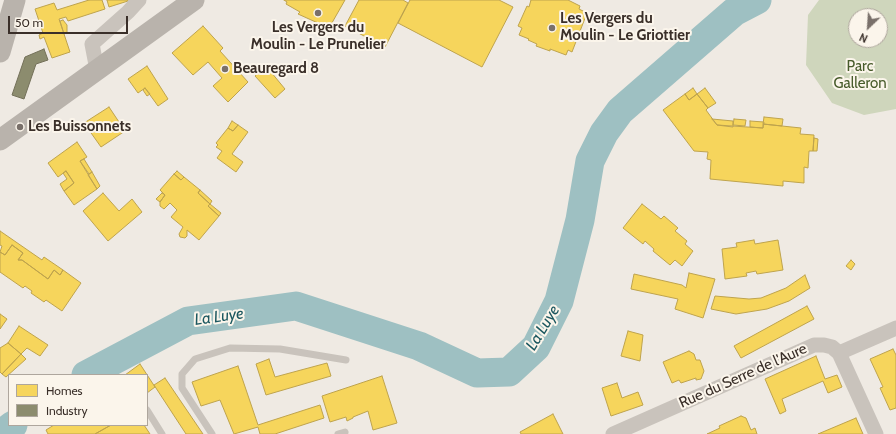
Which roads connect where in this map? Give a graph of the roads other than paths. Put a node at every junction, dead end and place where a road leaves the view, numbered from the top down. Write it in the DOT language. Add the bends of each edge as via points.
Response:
graph roads {
  1 [pos="139,0"];
  2 [pos="194,0"];
  3 [pos="9,11"];
  4 [pos="0,52"];
  5 [pos="96,70"];
  6 [pos="0,140"];
  7 [pos="896,328"];
  8 [pos="839,352"];
  9 [pos="346,360"];
  10 [pos="148,412"];
  11 [pos="345,432"];
  12 [pos="162,434"];
  13 [pos="212,434"];
  14 [pos="338,434"];
  15 [pos="613,434"];
  16 [pos="876,434"];
  1 -- 5 [label="street" via="92,44"];
  2 -- 5 [label="street"];
  3 -- 4 [label="street"];
  5 -- 6 [label="street"];
  7 -- 8 [label="street"];
  8 -- 15 [label="street, Rue du Serre de l'Aure" via="824,344 814,345"];
  8 -- 16 [label="street"];
  9 -- 13 [label="lane" via="280,350 230,348 195,359 182,374 182,388"];
  10 -- 12 [label="lane"];
  11 -- 14 [label="lane"];
}
